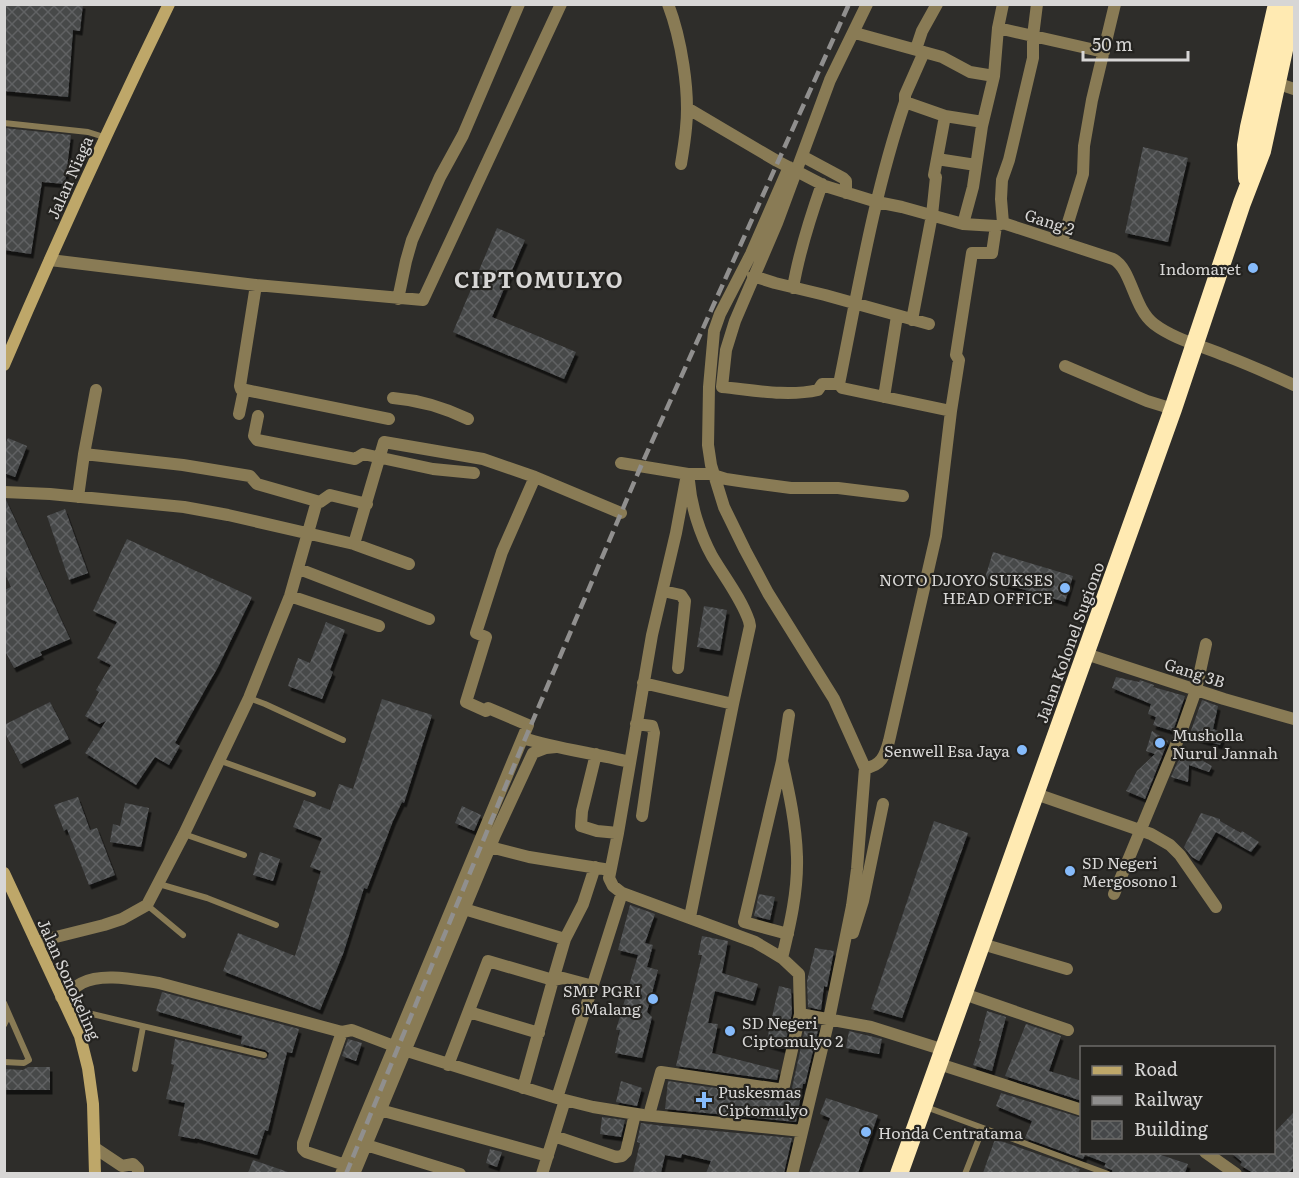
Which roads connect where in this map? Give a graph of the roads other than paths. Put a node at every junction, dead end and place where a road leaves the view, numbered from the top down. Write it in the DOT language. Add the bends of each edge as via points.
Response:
graph roads {
  1 [pos="169,4"];
  2 [pos="519,4"];
  3 [pos="561,4"];
  4 [pos="668,4"];
  5 [pos="867,4"];
  6 [pos="937,4"];
  7 [pos="1003,4"];
  8 [pos="1037,4"];
  9 [pos="1116,4"];
  10 [pos="1277,4"];
  11 [pos="1294,4"];
  12 [pos="998,28"];
  13 [pos="855,33"];
  14 [pos="1032,36"];
  15 [pos="920,51"];
  16 [pos="1104,52"];
  17 [pos="994,76"];
  18 [pos="1278,83"];
  19 [pos="905,102"];
  20 [pos="687,108"];
  21 [pos="945,116"];
  22 [pos="983,122"];
  23 [pos="4,123"];
  24 [pos="104,137"];
  25 [pos="802,156"];
  26 [pos="937,159"];
  27 [pos="681,164"];
  28 [pos="976,165"];
  29 [pos="793,168"];
  30 [pos="822,184"];
  31 [pos="846,193"];
  32 [pos="877,202"];
  33 [pos="932,215"];
  34 [pos="963,224"];
  35 [pos="1000,225"];
  36 [pos="1062,242"];
  37 [pos="50,260"];
  38 [pos="753,276"];
  39 [pos="256,285"];
  40 [pos="794,288"];
  41 [pos="398,299"];
  42 [pos="856,304"];
  43 [pos="897,316"];
  44 [pos="912,320"];
  45 [pos="929,324"];
  46 [pos="1196,344"];
  47 [pos="4,365"];
  48 [pos="1065,366"];
  49 [pos="840,384"];
  50 [pos="1294,385"];
  51 [pos="96,390"];
  52 [pos="244,390"];
  53 [pos="884,397"];
  54 [pos="393,398"];
  55 [pos="1173,409"];
  56 [pos="951,411"];
  57 [pos="239,414"];
  58 [pos="258,416"];
  59 [pos="389,419"];
  60 [pos="468,419"];
  61 [pos="84,454"];
  62 [pos="380,457"];
  63 [pos="621,463"];
  64 [pos="474,473"];
  65 [pos="688,474"];
  66 [pos="714,474"];
  67 [pos="535,477"];
  68 [pos="4,492"];
  69 [pos="903,496"];
  70 [pos="78,497"];
  71 [pos="317,501"];
  72 [pos="367,504"];
  73 [pos="621,513"];
  74 [pos="309,535"];
  75 [pos="354,544"];
  76 [pos="409,564"];
  77 [pos="299,569"];
  78 [pos="663,591"];
  79 [pos="290,596"];
  80 [pos="429,619"];
  81 [pos="379,626"];
  82 [pos="1206,644"];
  83 [pos="1086,654"];
  84 [pos="678,668"];
  85 [pos="643,683"];
  86 [pos="1196,690"];
  87 [pos="249,698"];
  88 [pos="732,704"];
  89 [pos="789,716"];
  90 [pos="1294,719"];
  91 [pos="636,724"];
  92 [pos="522,738"];
  93 [pos="343,740"];
  94 [pos="556,747"];
  95 [pos="596,754"];
  96 [pos="218,760"];
  97 [pos="782,760"];
  98 [pos="629,762"];
  99 [pos="865,768"];
  100 [pos="314,794"];
  101 [pos="1036,794"];
  102 [pos="883,804"];
  103 [pos="642,816"];
  104 [pos="1139,830"];
  105 [pos="618,833"];
  106 [pos="184,834"];
  107 [pos="490,847"];
  108 [pos="244,855"];
  109 [pos="595,867"];
  110 [pos="610,870"];
  111 [pos="4,873"];
  112 [pos="159,884"];
  113 [pos="622,893"];
  114 [pos="1114,894"];
  115 [pos="147,905"];
  116 [pos="1216,907"];
  117 [pos="464,909"];
  118 [pos="690,917"];
  119 [pos="276,925"];
  120 [pos="788,934"];
  121 [pos="183,935"];
  122 [pos="565,939"];
  123 [pos="36,942"];
  124 [pos="982,944"];
  125 [pos="782,958"];
  126 [pos="1067,969"];
  127 [pos="839,970"];
  128 [pos="554,980"];
  129 [pos="592,986"];
  130 [pos="964,994"];
  131 [pos="64,1002"];
  132 [pos="4,1003"];
  133 [pos="9,1012"];
  134 [pos="469,1012"];
  135 [pos="800,1014"];
  136 [pos="829,1018"];
  137 [pos="4,1025"];
  138 [pos="143,1027"];
  139 [pos="1068,1030"];
  140 [pos="342,1032"];
  141 [pos="538,1033"];
  142 [pos="399,1048"];
  143 [pos="264,1055"];
  144 [pos="942,1057"];
  145 [pos="4,1062"];
  146 [pos="448,1065"];
  147 [pos="135,1069"];
  148 [pos="523,1088"];
  149 [pos="561,1099"];
  150 [pos="923,1106"];
  151 [pos="1080,1109"];
  152 [pos="380,1110"];
  153 [pos="635,1114"];
  154 [pos="649,1115"];
  155 [pos="983,1128"];
  156 [pos="802,1131"];
  157 [pos="554,1136"];
  158 [pos="366,1145"];
  159 [pos="95,1148"];
  160 [pos="1208,1154"];
  161 [pos="548,1155"];
  162 [pos="347,1171"];
  163 [pos="1090,1171"];
  164 [pos="95,1173"];
  165 [pos="138,1173"];
  166 [pos="460,1173"];
  167 [pos="542,1173"];
  168 [pos="792,1173"];
  169 [pos="899,1173"];
  170 [pos="965,1173"];
  171 [pos="1108,1173"];
  172 [pos="1236,1173"];
  1 -- 24 [label="street, Jalan Niaga"];
  2 -- 41 [label="street" via="463,135 412,240"];
  3 -- 41 [label="street" via="423,300"];
  4 -- 20 [label="street" via="680,44"];
  5 -- 13 [label="street"];
  6 -- 15 [label="street" via="922,31"];
  7 -- 12 [label="street"];
  8 -- 14 [label="street"];
  9 -- 16 [label="street"];
  10 -- 18 [label="highway, Jalan Kolonel Sugiono"];
  11 -- 18 [label="highway, Jalan Kolonel Sugiono"];
  12 -- 14 [label="street"];
  12 -- 17 [label="street"];
  13 -- 15 [label="street"];
  13 -- 25 [label="street" via="830,80"];
  14 -- 16 [label="street"];
  14 -- 35 [label="street" via="1034,58 1002,180"];
  15 -- 17 [label="street" via="970,72"];
  15 -- 19 [label="street"];
  16 -- 36 [label="street" via="1084,146 1083,174"];
  17 -- 22 [label="street"];
  18 -- 46 [label="highway, Jalan Kolonel Sugiono" via="1246,145 1247,189"];
  19 -- 21 [label="street"];
  19 -- 32 [label="street"];
  20 -- 27 [label="street"];
  20 -- 29 [label="street, Gang 2"];
  21 -- 22 [label="street"];
  21 -- 26 [label="street"];
  22 -- 28 [label="street"];
  23 -- 24 [label="lane"];
  24 -- 37 [label="street, Jalan Niaga"];
  25 -- 29 [label="street"];
  25 -- 31 [label="street" via="843,178"];
  26 -- 28 [label="street"];
  26 -- 33 [label="street"];
  28 -- 34 [label="street"];
  29 -- 30 [label="street, Gang 2"];
  29 -- 38 [label="street" via="777,223"];
  29 -- 66 [label="street" via="714,331 708,445"];
  30 -- 31 [label="street, Gang 2"];
  30 -- 40 [label="street" via="808,223"];
  31 -- 32 [label="street, Gang 2"];
  32 -- 33 [label="street, Gang 2"];
  32 -- 42 [label="street"];
  33 -- 34 [label="street, Gang 2"];
  33 -- 44 [label="street"];
  34 -- 35 [label="street, Gang 2"];
  35 -- 36 [label="street, Gang 2"];
  35 -- 56 [label="street" via="992,253 972,253"];
  36 -- 46 [label="street, Gang 2" via="1117,261 1131,283 1141,311 1169,334"];
  37 -- 39 [label="street"];
  37 -- 47 [label="street, Jalan Niaga"];
  38 -- 40 [label="street"];
  38 -- 49 [label="street" via="726,350 722,387 804,392 818,390 822,384"];
  39 -- 41 [label="street"];
  39 -- 52 [label="street" via="240,386"];
  40 -- 42 [label="street"];
  42 -- 43 [label="street"];
  42 -- 49 [label="street"];
  43 -- 44 [label="street"];
  43 -- 53 [label="street"];
  44 -- 45 [label="street"];
  46 -- 50 [label="street, Gang 2"];
  46 -- 55 [label="highway, Jalan Kolonel Sugiono"];
  48 -- 55 [label="street"];
  49 -- 53 [label="street" via="842,388"];
  51 -- 61 [label="street"];
  52 -- 57 [label="street"];
  52 -- 59 [label="street"];
  53 -- 56 [label="street"];
  54 -- 60 [label="street"];
  55 -- 83 [label="highway, Jalan Kolonel Sugiono"];
  56 -- 99 [label="street" via="936,536 889,741 879,763"];
  58 -- 62 [label="street" via="254,436 257,440 355,459 363,454"];
  61 -- 70 [label="street"];
  61 -- 71 [label="street" via="250,476 257,484"];
  62 -- 64 [label="street"];
  62 -- 67 [label="street" via="384,442 483,459"];
  62 -- 72 [label="street"];
  63 -- 65 [label="street"];
  65 -- 66 [label="street"];
  65 -- 78 [label="street"];
  65 -- 88 [label="street" via="694,513 710,553 750,626"];
  66 -- 69 [label="street" via="791,488 838,488"];
  66 -- 99 [label="street" via="724,507 745,550 834,699"];
  67 -- 73 [label="street"];
  67 -- 92 [label="street" via="502,552 476,633 486,637 466,702 528,725"];
  68 -- 70 [label="street"];
  70 -- 74 [label="street" via="184,507"];
  71 -- 72 [label="street" via="330,495"];
  71 -- 74 [label="street"];
  72 -- 75 [label="street"];
  74 -- 75 [label="street"];
  74 -- 77 [label="street"];
  75 -- 76 [label="street"];
  77 -- 79 [label="street"];
  77 -- 80 [label="street"];
  78 -- 84 [label="street" via="681,595 685,601"];
  78 -- 85 [label="street"];
  79 -- 81 [label="street"];
  79 -- 87 [label="street"];
  82 -- 86 [label="street"];
  83 -- 86 [label="street, Gang 3B"];
  83 -- 101 [label="highway, Jalan Kolonel Sugiono"];
  85 -- 88 [label="street"];
  85 -- 91 [label="street"];
  86 -- 90 [label="street, Gang 3B"];
  86 -- 104 [label="street"];
  87 -- 93 [label="lane"];
  87 -- 96 [label="street"];
  88 -- 118 [label="street"];
  89 -- 97 [label="street"];
  91 -- 98 [label="street"];
  91 -- 103 [label="street" via="652,726 654,733"];
  92 -- 94 [label="street"];
  92 -- 142 [label="street"];
  94 -- 95 [label="street"];
  94 -- 107 [label="street" via="532,753"];
  95 -- 98 [label="street"];
  95 -- 105 [label="street" via="581,826"];
  96 -- 100 [label="lane"];
  96 -- 106 [label="street"];
  97 -- 120 [label="street" via="797,858"];
  97 -- 120 [label="street" via="744,922"];
  98 -- 105 [label="street"];
  99 -- 127 [label="street" via="857,869"];
  101 -- 104 [label="street"];
  101 -- 124 [label="highway, Jalan Kolonel Sugiono"];
  102 -- 127 [label="street" via="863,901"];
  104 -- 114 [label="street"];
  104 -- 116 [label="street" via="1170,845 1180,855"];
  105 -- 110 [label="street"];
  106 -- 108 [label="lane"];
  106 -- 112 [label="street"];
  107 -- 109 [label="street"];
  107 -- 117 [label="street"];
  109 -- 110 [label="street"];
  109 -- 122 [label="street" via="583,904"];
  110 -- 113 [label="street" via="610,882"];
  111 -- 123 [label="street, Jalan Sonokeling"];
  112 -- 115 [label="street"];
  112 -- 119 [label="lane"];
  113 -- 118 [label="street"];
  113 -- 129 [label="street"];
  115 -- 121 [label="lane"];
  115 -- 123 [label="street" via="113,922"];
  117 -- 122 [label="street"];
  117 -- 142 [label="street"];
  118 -- 125 [label="street" via="755,942"];
  120 -- 125 [label="street"];
  122 -- 128 [label="street"];
  123 -- 131 [label="street, Jalan Sonokeling"];
  124 -- 126 [label="street"];
  124 -- 130 [label="highway, Jalan Kolonel Sugiono"];
  125 -- 135 [label="street" via="799,974"];
  127 -- 136 [label="street"];
  128 -- 129 [label="street" via="563,978"];
  128 -- 134 [label="street" via="488,961"];
  128 -- 141 [label="street"];
  129 -- 149 [label="street"];
  130 -- 139 [label="street"];
  130 -- 144 [label="highway, Jalan Kolonel Sugiono"];
  131 -- 138 [label="lane"];
  131 -- 140 [label="street" via="82,983 94,978 133,980 159,983"];
  131 -- 159 [label="street, Jalan Sonokeling" via="80,1036 88,1068"];
  132 -- 133 [label="lane"];
  133 -- 137 [label="lane"];
  133 -- 145 [label="lane" via="29,1060"];
  134 -- 141 [label="street"];
  134 -- 146 [label="street"];
  135 -- 136 [label="street"];
  135 -- 154 [label="street" via="784,1086 778,1089 661,1072"];
  136 -- 144 [label="street" via="871,1027"];
  136 -- 156 [label="street"];
  138 -- 143 [label="lane"];
  138 -- 147 [label="lane"];
  140 -- 142 [label="street" via="352,1030"];
  140 -- 162 [label="street" via="303,1149"];
  141 -- 148 [label="street"];
  142 -- 146 [label="street"];
  142 -- 152 [label="street"];
  142 -- 162 [label="street"];
  144 -- 150 [label="highway, Jalan Kolonel Sugiono"];
  144 -- 151 [label="street"];
  146 -- 148 [label="street"];
  148 -- 149 [label="street"];
  149 -- 153 [label="street"];
  149 -- 157 [label="street"];
  150 -- 155 [label="lane"];
  150 -- 169 [label="highway, Jalan Kolonel Sugiono"];
  152 -- 158 [label="street"];
  152 -- 161 [label="street"];
  153 -- 154 [label="street"];
  153 -- 157 [label="street" via="622,1156"];
  154 -- 156 [label="street"];
  155 -- 163 [label="lane"];
  155 -- 170 [label="lane"];
  156 -- 168 [label="street"];
  157 -- 161 [label="street"];
  158 -- 162 [label="street"];
  158 -- 166 [label="street"];
  159 -- 164 [label="street, Jalan Sonokeling"];
  159 -- 165 [label="street" via="123,1166 133,1164"];
  160 -- 172 [label="street"];
  161 -- 167 [label="street"];
  163 -- 171 [label="lane"];
}
